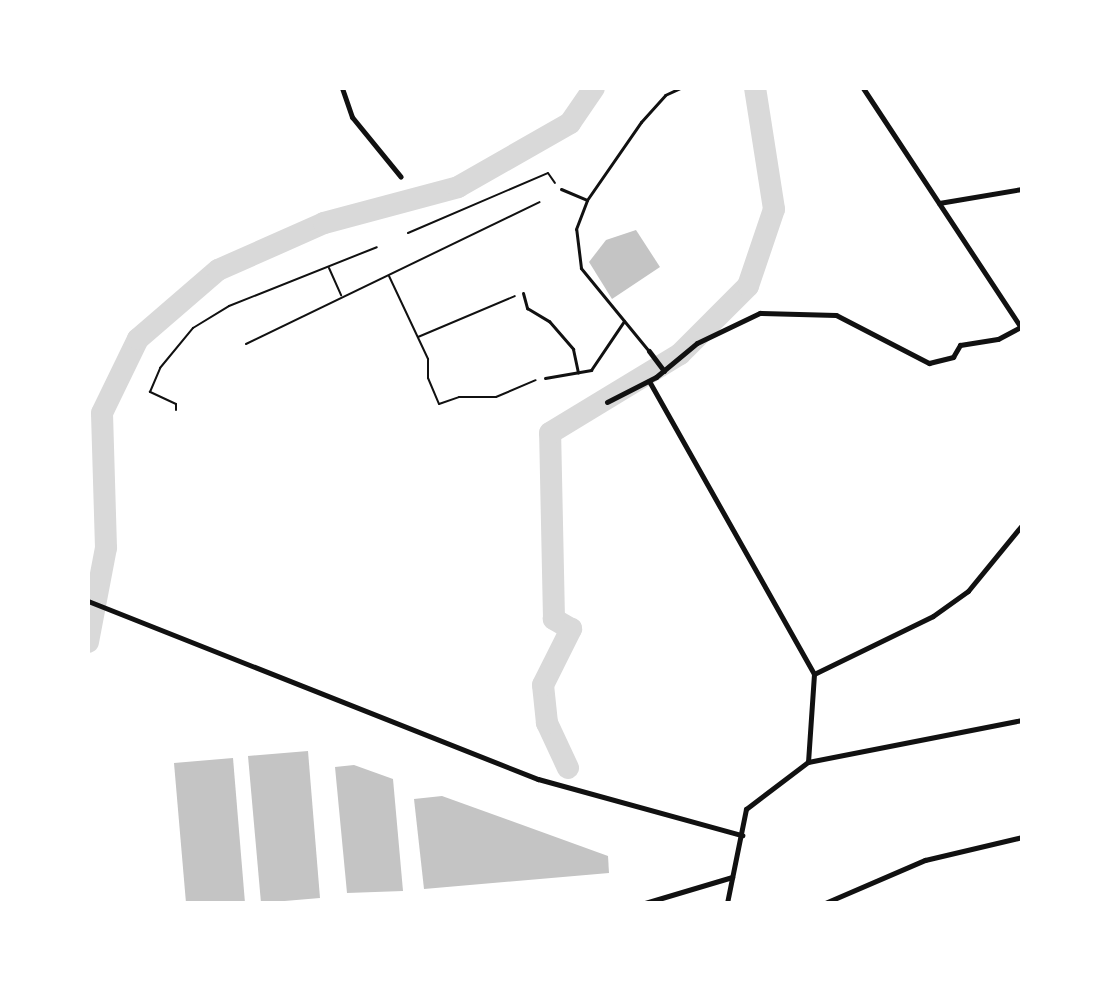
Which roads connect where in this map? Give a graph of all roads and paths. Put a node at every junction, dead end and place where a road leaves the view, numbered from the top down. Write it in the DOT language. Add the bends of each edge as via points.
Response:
graph roads {
  1 [pos="342,88"];
  2 [pos="680,88"];
  3 [pos="863,88"];
  4 [pos="401,177"];
  5 [pos="553,180"];
  6 [pos="561,189"];
  7 [pos="1022,189"];
  8 [pos="587,200"];
  9 [pos="540,202"];
  10 [pos="939,203"];
  11 [pos="408,233"];
  12 [pos="377,247"];
  13 [pos="329,268"];
  14 [pos="388,274"];
  15 [pos="523,293"];
  16 [pos="341,296"];
  17 [pos="624,321"];
  18 [pos="1022,328"];
  19 [pos="416,338"];
  20 [pos="246,344"];
  21 [pos="649,351"];
  22 [pos="664,370"];
  23 [pos="578,372"];
  24 [pos="545,378"];
  25 [pos="649,381"];
  26 [pos="607,402"];
  27 [pos="176,410"];
  28 [pos="1022,525"];
  29 [pos="88,601"];
  30 [pos="814,674"];
  31 [pos="1022,720"];
  32 [pos="808,762"];
  33 [pos="742,835"];
  34 [pos="1022,837"];
  35 [pos="733,877"];
  36 [pos="645,903"];
  37 [pos="727,903"];
  38 [pos="825,903"];
  1 -- 4 [label="street" via="352,117"];
  2 -- 8 [label="lane" via="665,95 641,122"];
  3 -- 10 [label="street"];
  5 -- 11 [label="path" via="548,173"];
  6 -- 8 [label="lane"];
  7 -- 10 [label="street"];
  8 -- 17 [label="lane" via="576,229 576,256"];
  9 -- 14 [label="path"];
  10 -- 18 [label="street"];
  12 -- 13 [label="path"];
  13 -- 16 [label="path"];
  13 -- 27 [label="path" via="229,306 193,328 160,368 150,392 176,404"];
  14 -- 16 [label="path"];
  14 -- 19 [label="path"];
  15 -- 19 [label="path"];
  15 -- 23 [label="lane" via="527,308 542,315 573,349"];
  16 -- 20 [label="path"];
  17 -- 21 [label="lane"];
  17 -- 23 [label="lane" via="601,361"];
  18 -- 22 [label="street" via="998,339 960,345 953,357 929,363 836,315 760,313 697,343"];
  19 -- 24 [label="path" via="428,359 439,404 496,397"];
  21 -- 22 [label="street"];
  22 -- 25 [label="street"];
  23 -- 24 [label="lane"];
  25 -- 26 [label="street"];
  25 -- 30 [label="street"];
  28 -- 30 [label="street" via="968,591 933,616"];
  29 -- 33 [label="street" via="538,779"];
  30 -- 32 [label="street"];
  31 -- 32 [label="street"];
  32 -- 33 [label="street" via="746,809"];
  33 -- 35 [label="street"];
  34 -- 38 [label="street" via="925,860"];
  35 -- 36 [label="street"];
  35 -- 37 [label="street"];
}
